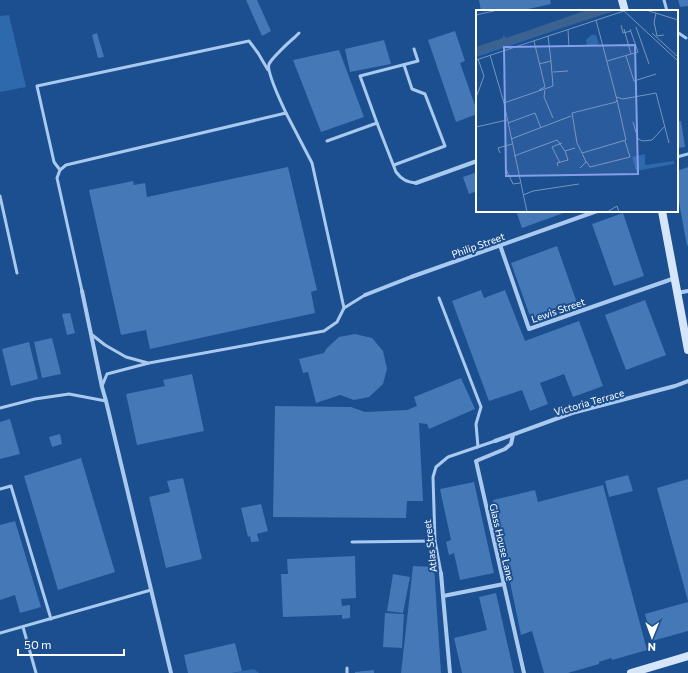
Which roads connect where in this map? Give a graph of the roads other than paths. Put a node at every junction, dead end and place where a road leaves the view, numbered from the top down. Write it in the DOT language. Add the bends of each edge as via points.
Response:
graph roads {
  1 [pos="622,0"];
  2 [pos="664,0"];
  3 [pos="625,10"];
  4 [pos="667,10"];
  5 [pos="299,33"];
  6 [pos="678,33"];
  7 [pos="686,38"];
  8 [pos="414,49"];
  9 [pos="404,65"];
  10 [pos="268,70"];
  11 [pos="286,113"];
  12 [pos="377,123"];
  13 [pos="326,141"];
  14 [pos="688,154"];
  15 [pos="678,157"];
  16 [pos="476,161"];
  17 [pos="394,166"];
  18 [pos="60,170"];
  19 [pos="416,183"];
  20 [pos="0,196"];
  21 [pos="594,212"];
  22 [pos="662,212"];
  23 [pos="500,245"];
  24 [pos="17,273"];
  25 [pos="675,278"];
  26 [pos="82,291"];
  27 [pos="688,291"];
  28 [pos="677,293"];
  29 [pos="365,295"];
  30 [pos="439,298"];
  31 [pos="344,308"];
  32 [pos="91,334"];
  33 [pos="688,350"];
  34 [pos="149,364"];
  35 [pos="688,382"];
  36 [pos="102,387"];
  37 [pos="106,401"];
  38 [pos="0,408"];
  39 [pos="513,434"];
  40 [pos="495,441"];
  41 [pos="478,447"];
  42 [pos="0,489"];
  43 [pos="435,541"];
  44 [pos="352,542"];
  45 [pos="441,573"];
  46 [pos="504,584"];
  47 [pos="151,590"];
  48 [pos="443,596"];
  49 [pos="51,619"];
  50 [pos="23,627"];
  51 [pos="0,633"];
  52 [pos="688,656"];
  53 [pos="347,668"];
  54 [pos="36,673"];
  55 [pos="170,673"];
  56 [pos="347,673"];
  57 [pos="450,673"];
  58 [pos="524,673"];
  59 [pos="631,673"];
  1 -- 3 [label="street"];
  2 -- 4 [label="lane"];
  5 -- 10 [label="lane" via="269,64"];
  6 -- 7 [label="lane"];
  8 -- 9 [label="lane" via="418,61"];
  9 -- 12 [label="lane" via="360,76"];
  9 -- 17 [label="lane" via="412,89 425,94 445,146"];
  10 -- 11 [label="lane"];
  10 -- 18 [label="lane" via="249,41 37,86 54,162"];
  11 -- 18 [label="lane" via="66,165"];
  11 -- 31 [label="lane" via="312,163"];
  12 -- 13 [label="lane"];
  12 -- 17 [label="lane"];
  14 -- 15 [label="lane"];
  16 -- 19 [label="street"];
  17 -- 19 [label="lane" via="401,178"];
  18 -- 26 [label="lane" via="57,178"];
  20 -- 24 [label="lane"];
  21 -- 23 [label="street, Philip Street"];
  22 -- 25 [label="street"];
  23 -- 25 [label="street, Lewis Street" via="529,329"];
  23 -- 29 [label="street, Philip Street"];
  25 -- 28 [label="street"];
  26 -- 32 [label="street"];
  27 -- 28 [label="street"];
  28 -- 33 [label="street"];
  29 -- 31 [label="lane"];
  30 -- 41 [label="lane" via="481,407 476,424"];
  31 -- 34 [label="lane" via="337,322 324,330"];
  32 -- 34 [label="lane" via="126,357"];
  32 -- 36 [label="street"];
  34 -- 36 [label="lane" via="107,374"];
  35 -- 39 [label="street, Victoria Terrace" via="572,413"];
  36 -- 37 [label="street"];
  37 -- 38 [label="lane" via="69,394"];
  37 -- 47 [label="street"];
  39 -- 40 [label="street, Victoria Terrace"];
  39 -- 46 [label="street, Glass House Lane" via="511,444 505,449 476,461"];
  40 -- 41 [label="lane, Atlas Street"];
  41 -- 43 [label="lane, Atlas Street" via="448,457 436,467 433,477"];
  42 -- 49 [label="lane" via="11,486"];
  43 -- 44 [label="lane"];
  43 -- 45 [label="lane, Atlas Street"];
  45 -- 48 [label="street, Atlas Street"];
  46 -- 48 [label="street"];
  46 -- 58 [label="street, Glass House Lane"];
  47 -- 49 [label="lane"];
  47 -- 55 [label="street"];
  48 -- 57 [label="street, Atlas Street"];
  49 -- 50 [label="lane"];
  50 -- 51 [label="lane"];
  50 -- 54 [label="lane"];
  52 -- 59 [label="street"];
  53 -- 56 [label="lane"];
}
